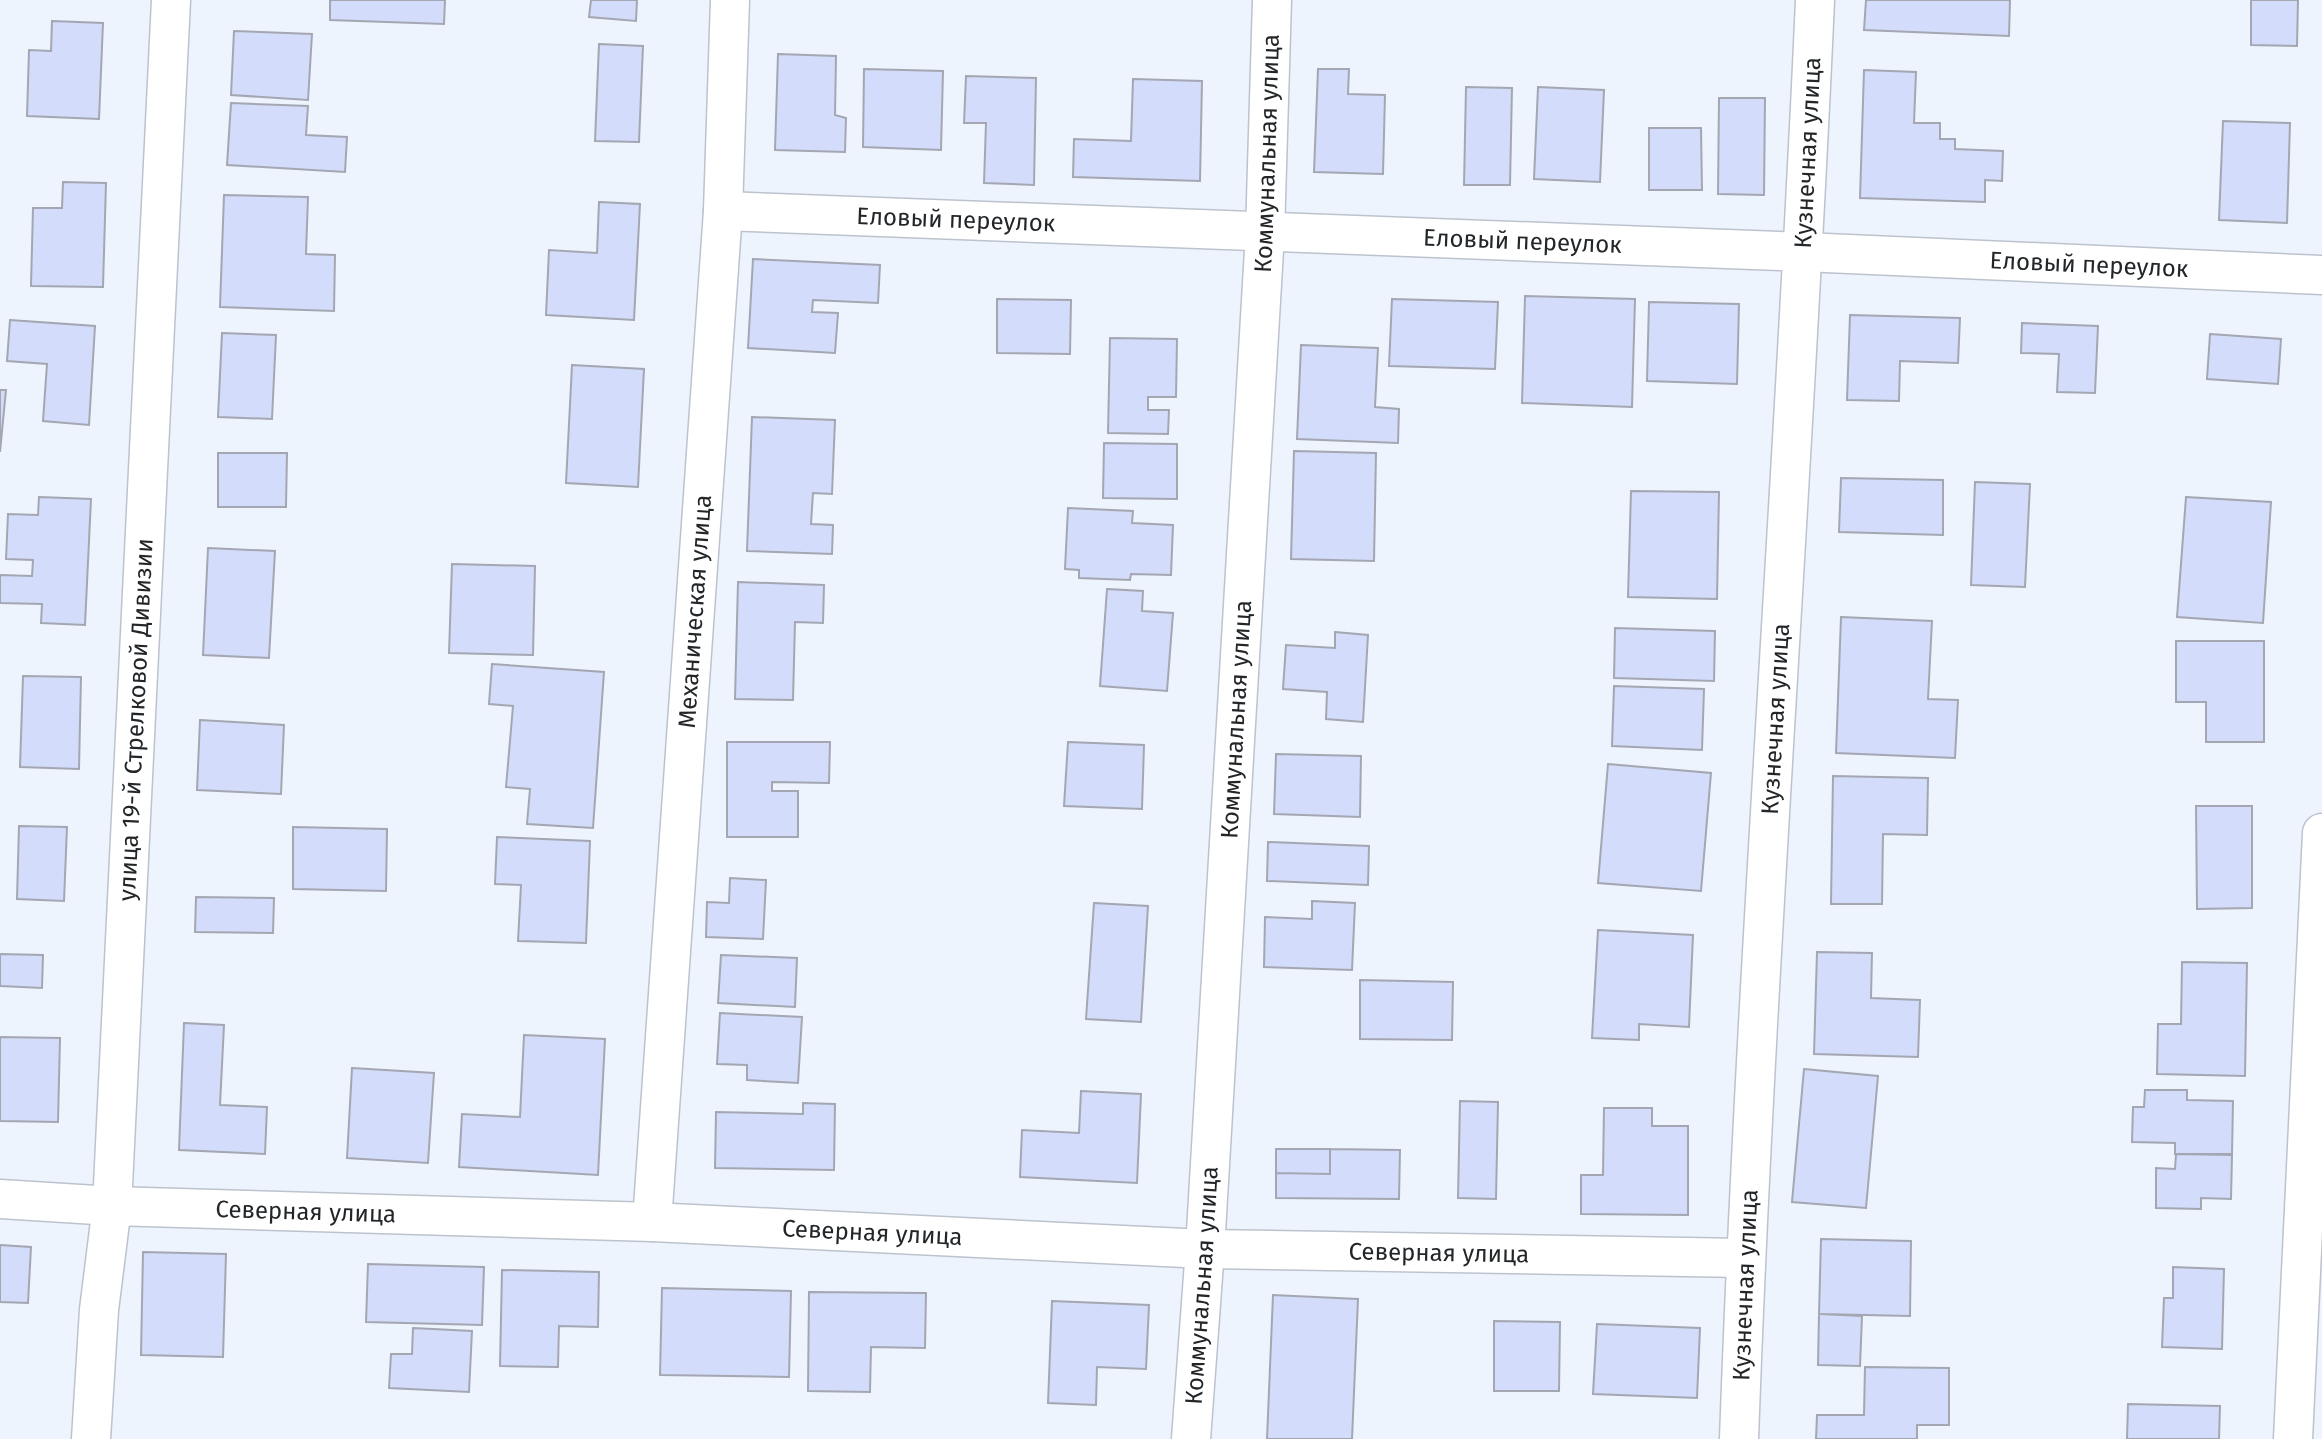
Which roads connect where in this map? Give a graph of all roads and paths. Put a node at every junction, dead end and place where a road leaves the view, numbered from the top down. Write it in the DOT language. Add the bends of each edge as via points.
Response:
graph roads {
  1 [pos="171,0"];
  2 [pos="730,0"];
  3 [pos="1272,0"];
  4 [pos="1815,0"];
  5 [pos="723,211"];
  6 [pos="1265,233"];
  7 [pos="1804,252"];
  8 [pos="2322,275"];
  9 [pos="2322,833"];
  10 [pos="0,1199"];
  11 [pos="112,1206"];
  12 [pos="652,1222"];
  13 [pos="1205,1249"];
  14 [pos="1745,1258"];
  15 [pos="91,1439"];
  16 [pos="1191,1439"];
  17 [pos="1739,1439"];
  18 [pos="2293,1439"];
  1 -- 11 [label="street, улица 19-й Стрелковой Дивизии"];
  2 -- 5 [label="street, Механическая улица"];
  3 -- 6 [label="street, Коммунальная улица"];
  4 -- 7 [label="street, Кузнечная улица"];
  5 -- 6 [label="street, Еловый переулок"];
  5 -- 12 [label="street, Механическая улица"];
  6 -- 7 [label="street, Еловый переулок"];
  6 -- 13 [label="street, Коммунальная улица"];
  7 -- 8 [label="street, Еловый переулок"];
  7 -- 14 [label="street, Кузнечная улица"];
  9 -- 18 [label="street"];
  10 -- 11 [label="street, Северная улица"];
  11 -- 12 [label="street, Северная улица"];
  11 -- 15 [label="street, улица 19-й Стрелковой Дивизии" via="99,1310"];
  12 -- 13 [label="street, Северная улица"];
  13 -- 14 [label="street, Северная улица"];
  13 -- 16 [label="street, Коммунальная улица"];
  14 -- 17 [label="street, Кузнечная улица"];
}
